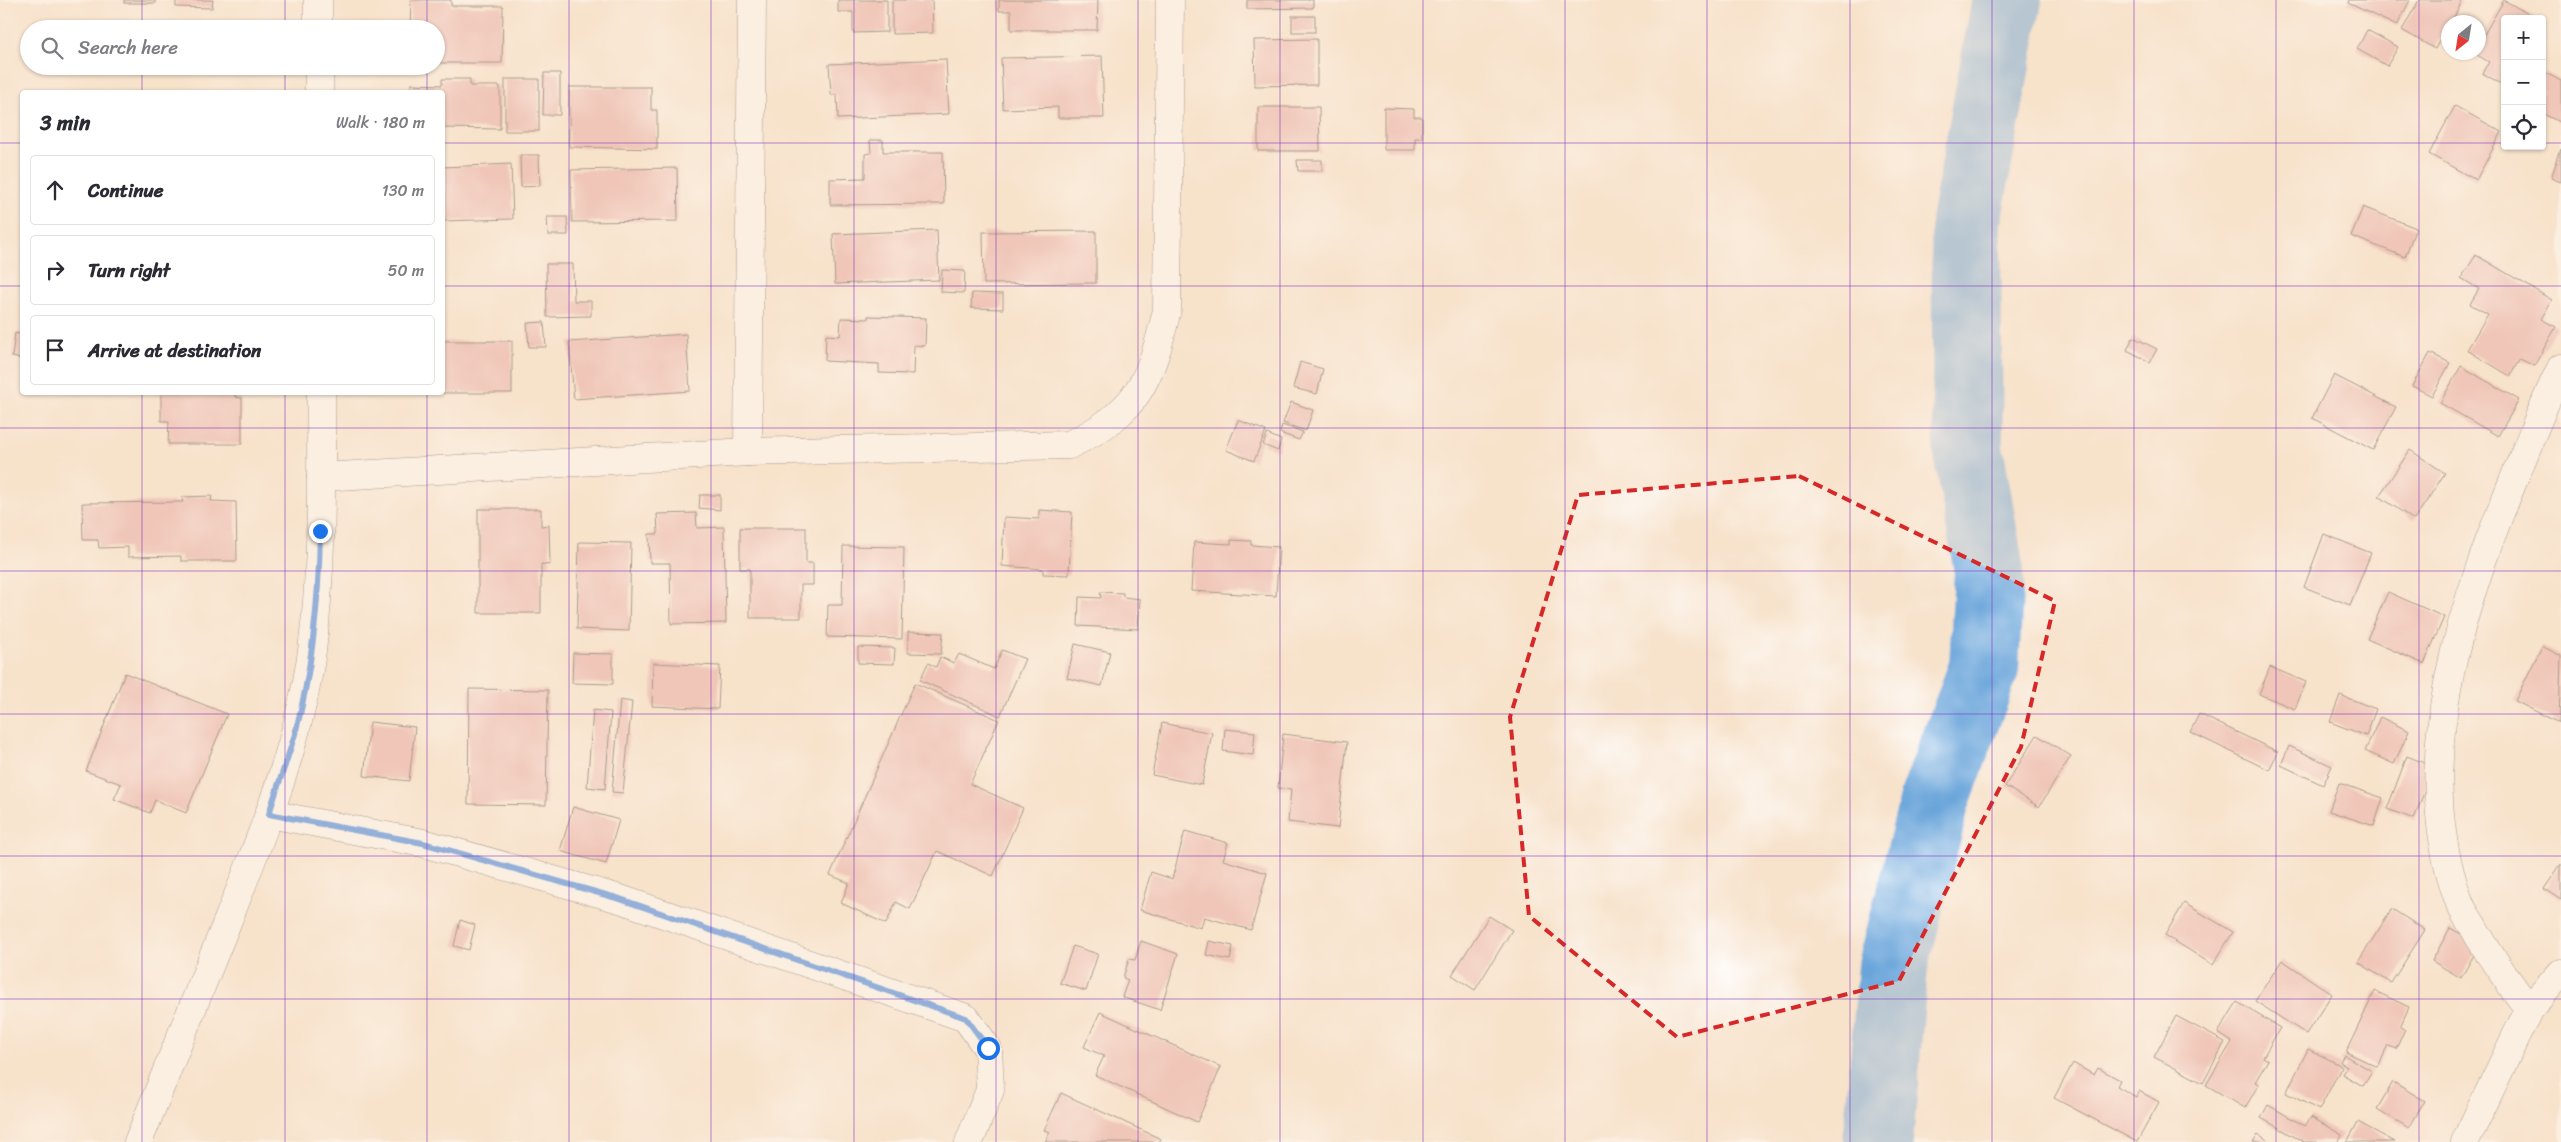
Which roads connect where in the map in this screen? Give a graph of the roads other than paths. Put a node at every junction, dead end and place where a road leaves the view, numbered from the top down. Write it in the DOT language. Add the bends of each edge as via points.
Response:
graph roads {
  1 [pos="318,0"];
  2 [pos="752,0"];
  3 [pos="1170,0"];
  4 [pos="318,20"];
  5 [pos="318,75"];
  6 [pos="319,90"];
  7 [pos="2561,368"];
  8 [pos="321,395"];
  9 [pos="748,452"];
  10 [pos="321,477"];
  11 [pos="269,814"];
  12 [pos="2561,973"];
  13 [pos="2529,1009"];
  14 [pos="138,1142"];
  15 [pos="969,1142"];
  16 [pos="2465,1142"];
  1 -- 4 [label="street"];
  2 -- 9 [label="street"];
  3 -- 9 [label="street" via="1166,310 1148,375 1127,408 1099,431 1069,445"];
  5 -- 6 [label="street"];
  7 -- 13 [label="street" via="2490,536 2460,630 2447,691 2438,784 2444,850 2459,903 2492,961"];
  8 -- 10 [label="street"];
  9 -- 10 [label="street"];
  10 -- 11 [label="street" via="320,566 312,652 295,734"];
  11 -- 14 [label="street"];
  11 -- 15 [label="street" via="423,843 620,899 966,1018 988,1048 990,1090"];
  12 -- 13 [label="street"];
  13 -- 16 [label="street"];
}
